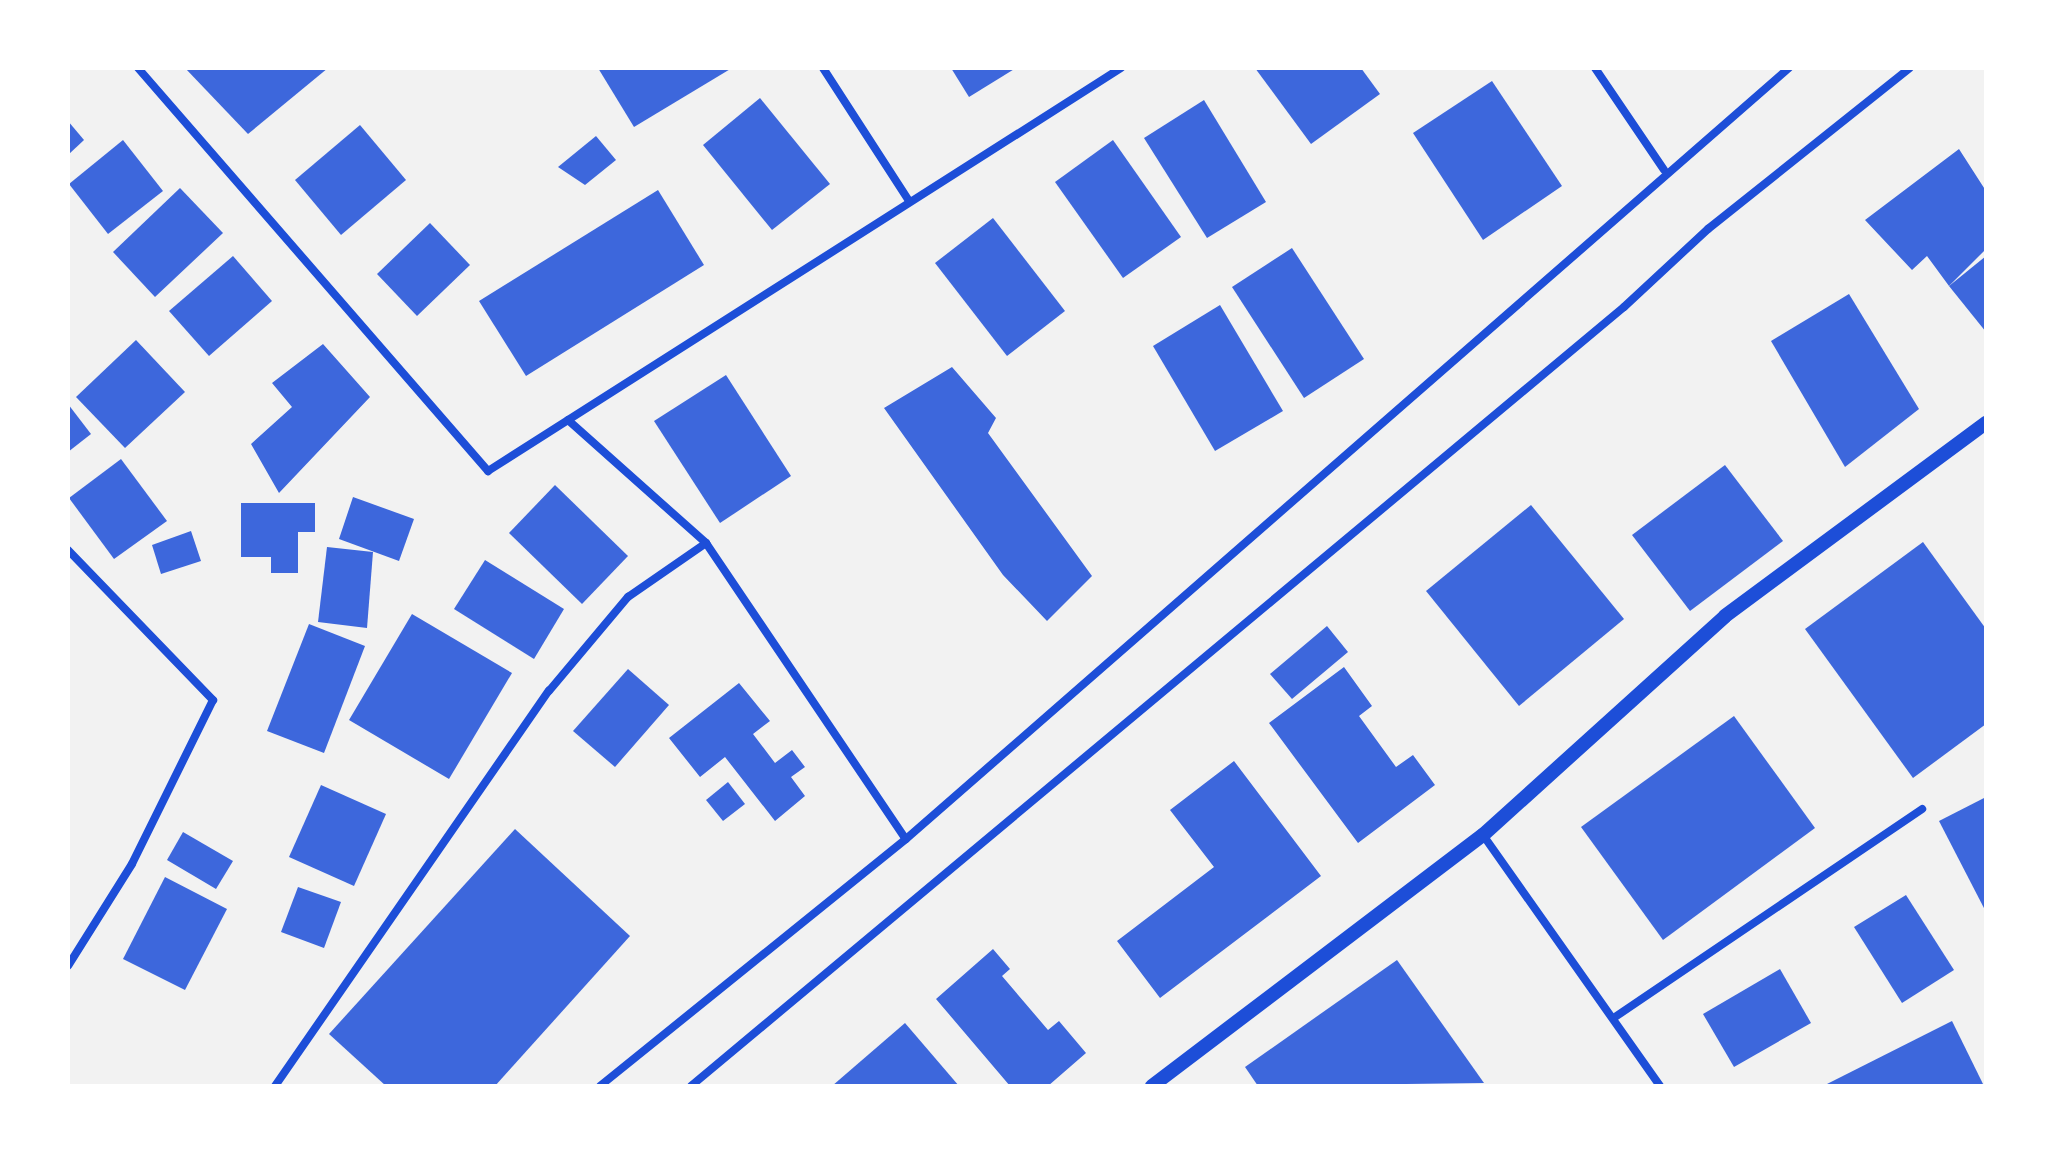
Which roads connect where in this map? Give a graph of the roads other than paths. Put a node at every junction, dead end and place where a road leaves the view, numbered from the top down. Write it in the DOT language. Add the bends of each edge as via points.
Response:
graph roads {
  1 [pos="138,68"];
  2 [pos="823,68"];
  3 [pos="1121,68"];
  4 [pos="1595,68"];
  5 [pos="1789,68"];
  6 [pos="1910,68"];
  7 [pos="1664,170"];
  8 [pos="909,201"];
  9 [pos="568,420"];
  10 [pos="1986,423"];
  11 [pos="706,543"];
  12 [pos="68,550"];
  13 [pos="1922,809"];
  14 [pos="1483,835"];
  15 [pos="906,839"];
  16 [pos="68,966"];
  17 [pos="1615,1017"];
  18 [pos="275,1086"];
  19 [pos="600,1086"];
  20 [pos="691,1086"];
  21 [pos="1152,1086"];
  22 [pos="1660,1086"];
  1 -- 9 [label="street" via="488,471"];
  2 -- 8 [label="street"];
  3 -- 8 [label="street"];
  4 -- 7 [label="street"];
  5 -- 7 [label="street"];
  6 -- 20 [label="street" via="1708,229 1624,307"];
  7 -- 15 [label="street"];
  8 -- 9 [label="street"];
  9 -- 11 [label="street"];
  10 -- 14 [label="street" via="1725,616"];
  11 -- 15 [label="street"];
  11 -- 18 [label="street" via="628,597 549,691"];
  12 -- 16 [label="street" via="213,700 132,864"];
  13 -- 17 [label="street"];
  14 -- 17 [label="street"];
  14 -- 21 [label="street"];
  15 -- 19 [label="street"];
  17 -- 22 [label="street"];
}
